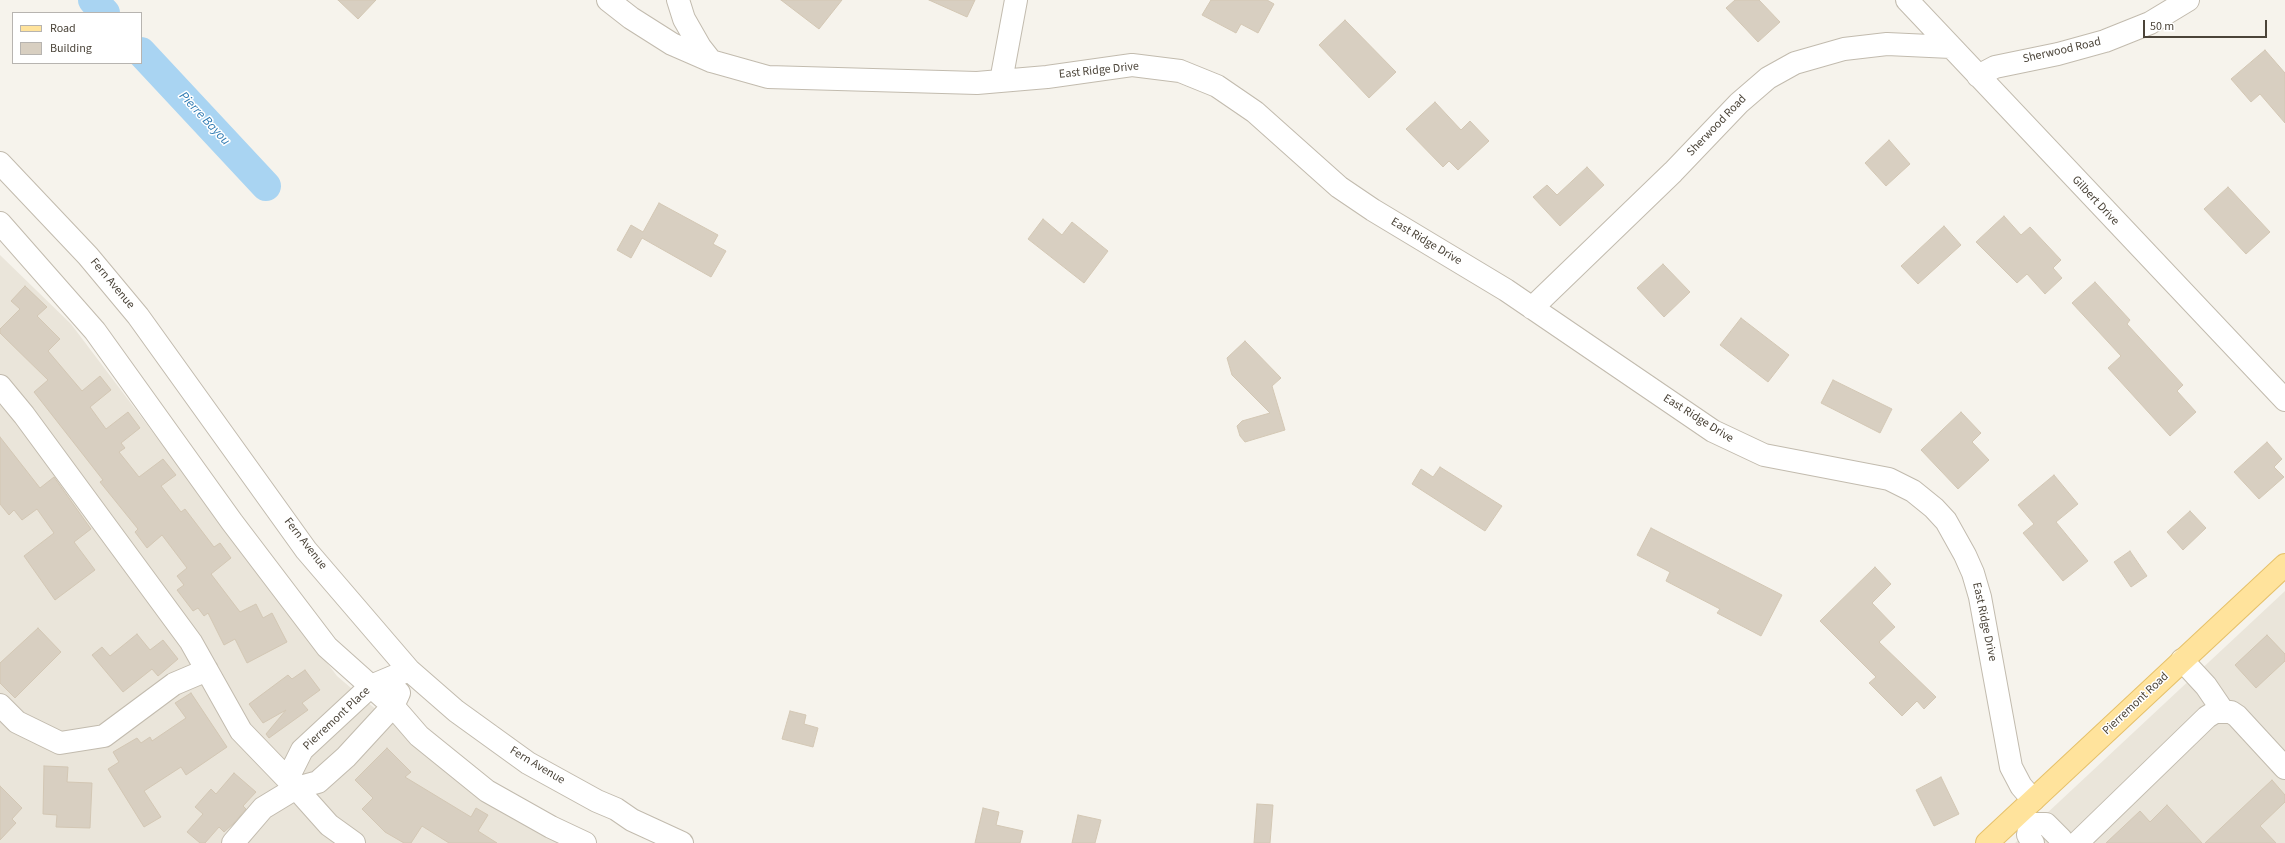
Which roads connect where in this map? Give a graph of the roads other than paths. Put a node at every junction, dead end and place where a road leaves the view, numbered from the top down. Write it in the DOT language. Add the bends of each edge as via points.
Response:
graph roads {
  1 [pos="608,0"];
  2 [pos="678,0"];
  3 [pos="1016,0"];
  4 [pos="1907,0"];
  5 [pos="2188,0"];
  6 [pos="1951,47"];
  7 [pos="711,61"];
  8 [pos="1978,76"];
  9 [pos="1001,81"];
  10 [pos="0,163"];
  11 [pos="0,223"];
  12 [pos="1532,308"];
  13 [pos="0,386"];
  14 [pos="2285,400"];
  15 [pos="2285,565"];
  16 [pos="2182,660"];
  17 [pos="207,670"];
  18 [pos="409,670"];
  19 [pos="371,686"];
  20 [pos="0,705"];
  21 [pos="393,706"];
  22 [pos="2223,711"];
  23 [pos="2285,768"];
  24 [pos="296,788"];
  25 [pos="2029,820"];
  26 [pos="233,843"];
  27 [pos="354,843"];
  28 [pos="585,843"];
  29 [pos="682,843"];
  30 [pos="1987,843"];
  31 [pos="2061,843"];
  32 [pos="2077,843"];
  1 -- 7 [label="street, East Ridge Drive" via="672,44"];
  2 -- 7 [label="street" via="684,18"];
  3 -- 9 [label="street"];
  4 -- 6 [label="street, Gilbert Drive"];
  5 -- 8 [label="street, Sherwood Road" via="2150,23 2105,41 2058,54 2024,59 1995,67"];
  6 -- 8 [label="street, Gilbert Drive"];
  6 -- 12 [label="street, Sherwood Road" via="1894,44 1844,49 1802,60 1768,78 1739,103 1673,172"];
  7 -- 9 [label="street, East Ridge Drive" via="768,76 907,82"];
  8 -- 14 [label="street, Gilbert Drive"];
  9 -- 12 [label="street, East Ridge Drive" via="1132,65 1164,68 1195,76 1217,86 1255,112 1339,186 1372,210"];
  10 -- 18 [label="street, Fern Avenue" via="88,256 138,316 306,550"];
  11 -- 19 [label="street" via="95,331 232,522 327,647"];
  12 -- 25 [label="street, East Ridge Drive" via="1712,431 1746,448 1795,462 1889,479 1913,491 1934,508 1946,521 1973,572 1980,596 2011,767 2021,786"];
  13 -- 17 [label="street" via="191,642"];
  15 -- 16 [label="main road, Pierremont Road"];
  16 -- 22 [label="street" via="2206,686"];
  16 -- 25 [label="main road, Pierremont Road"];
  17 -- 20 [label="street" via="174,684 104,736 60,743 17,722"];
  17 -- 24 [label="street" via="241,731"];
  18 -- 19 [label="street, Pierremont Place"];
  18 -- 21 [label="street"];
  18 -- 29 [label="street, Fern Avenue" via="456,711 528,762 632,820"];
  19 -- 21 [label="street"];
  19 -- 24 [label="street, Pierremont Place" via="302,750 292,772 291,782"];
  21 -- 24 [label="street" via="346,757 318,782"];
  21 -- 28 [label="street" via="419,736 487,791"];
  22 -- 23 [label="street" via="2237,716"];
  22 -- 32 [label="street" via="2207,717"];
  24 -- 26 [label="street" via="263,808"];
  24 -- 27 [label="street" via="329,825"];
  25 -- 30 [label="main road, Pierremont Road"];
  25 -- 31 [label="street" via="2046,824 2061,839"];
}
